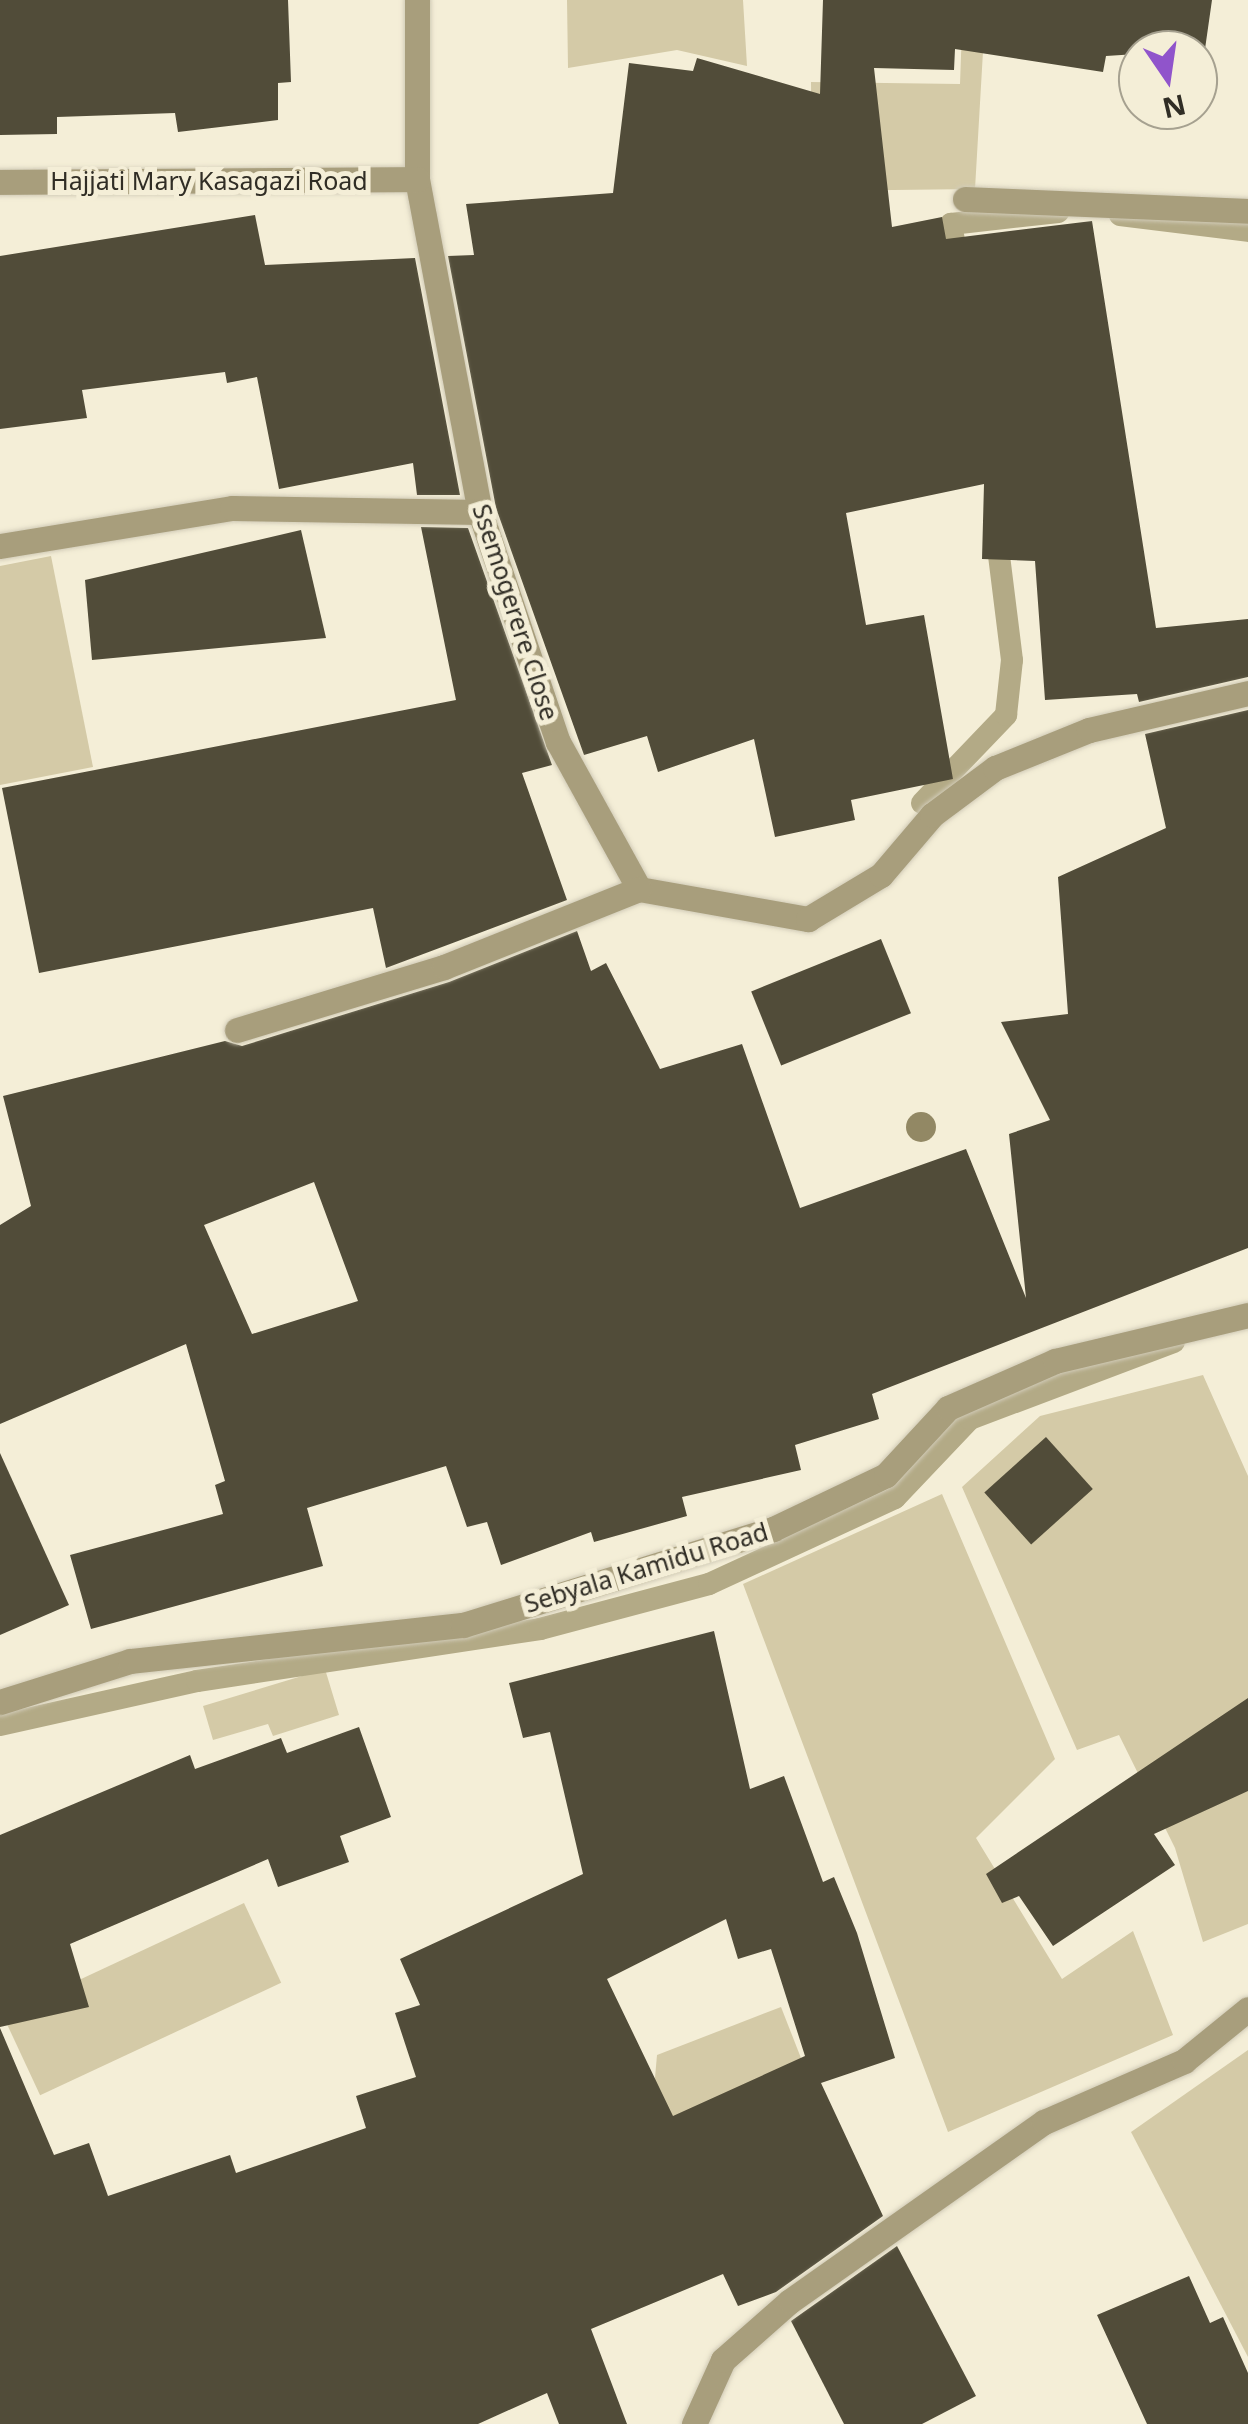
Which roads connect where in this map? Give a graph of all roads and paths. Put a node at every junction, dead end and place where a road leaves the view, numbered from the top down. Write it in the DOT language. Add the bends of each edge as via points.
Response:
graph roads {
  1 [pos="417,0"];
  2 [pos="418,179"];
  3 [pos="0,182"];
  4 [pos="965,199"];
  5 [pos="1248,211"];
  6 [pos="480,512"];
  7 [pos="0,546"];
  8 [pos="1248,693"];
  9 [pos="640,889"];
  10 [pos="237,1030"];
  11 [pos="1248,1315"];
  12 [pos="0,1702"];
  13 [pos="1248,2009"];
  14 [pos="694,2424"];
  1 -- 2 [label="street, Ssemogerere Close"];
  2 -- 3 [label="street, Hajjati Mary Kasagazi Road"];
  2 -- 6 [label="street, Ssemogerere Close"];
  4 -- 5 [label="street"];
  6 -- 7 [label="street" via="232,508"];
  6 -- 9 [label="street, Ssemogerere Close" via="558,742"];
  8 -- 9 [label="street" via="1089,730 996,768 932,815 881,876 808,919"];
  9 -- 10 [label="street" via="444,967"];
  11 -- 12 [label="street, Sebyala Kamidu Road" via="1055,1362 948,1408 886,1475 773,1529 463,1625 130,1661"];
  13 -- 14 [label="street" via="1184,2060 1044,2122 790,2300 723,2360"];
}
